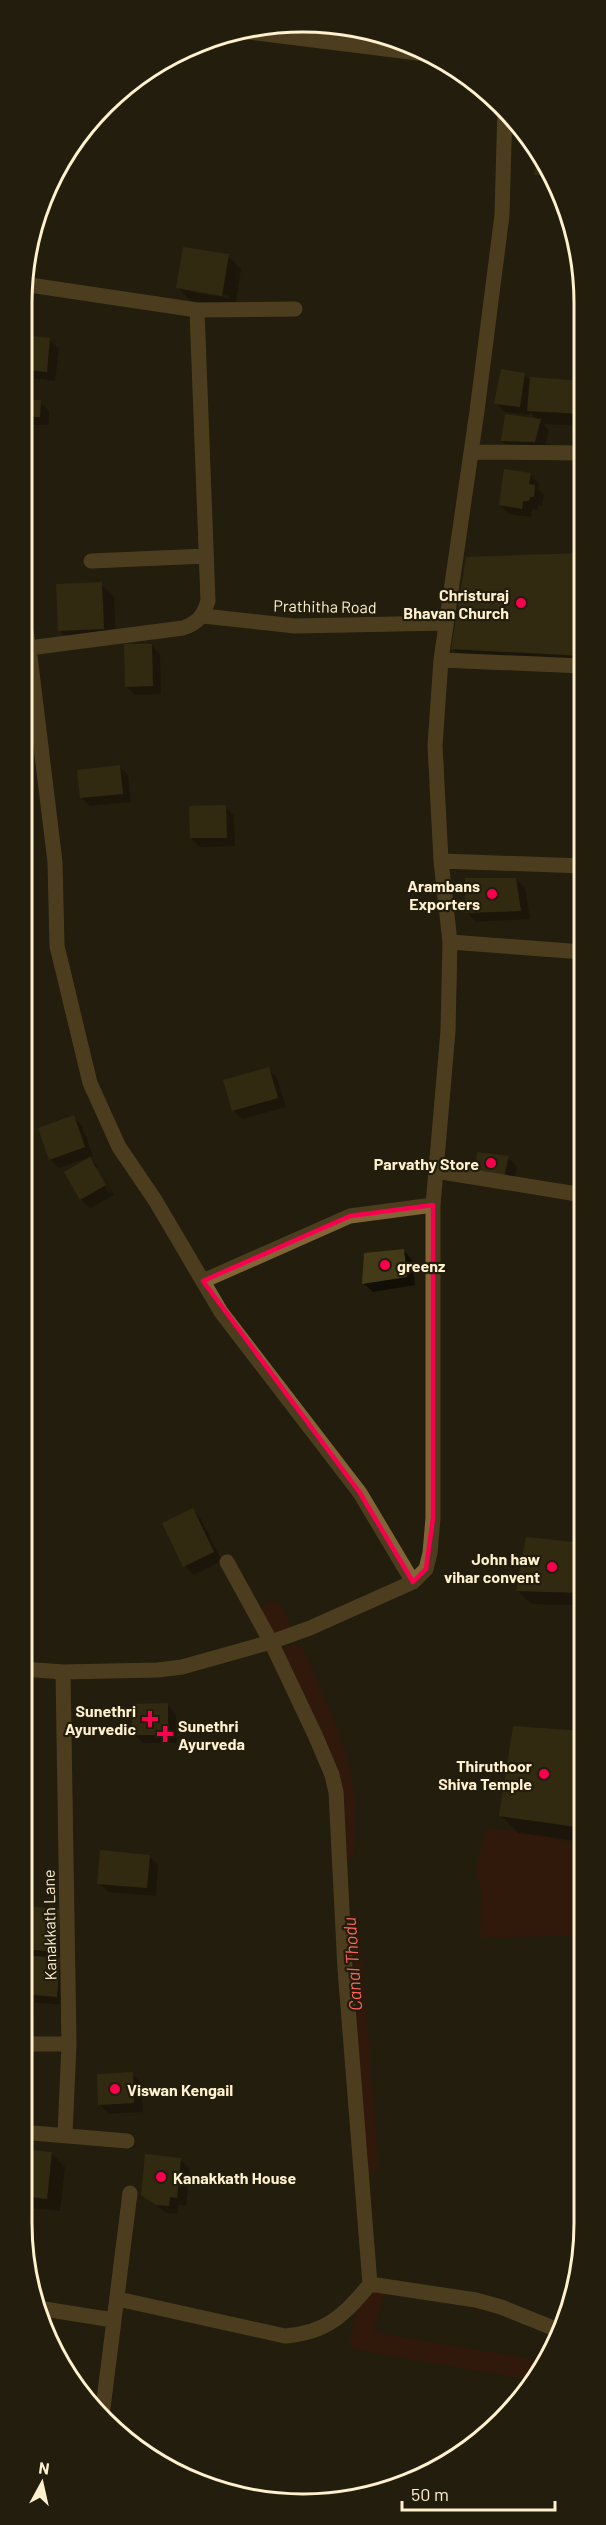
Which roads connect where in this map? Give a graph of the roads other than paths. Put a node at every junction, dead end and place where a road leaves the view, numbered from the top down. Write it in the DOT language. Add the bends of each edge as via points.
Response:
graph roads {
  1 [pos="267,34"];
  2 [pos="405,51"];
  3 [pos="505,121"];
  4 [pos="32,285"];
  5 [pos="295,309"];
  6 [pos="197,310"];
  7 [pos="471,452"];
  8 [pos="574,453"];
  9 [pos="206,556"];
  10 [pos="91,561"];
  11 [pos="203,616"];
  12 [pos="446,623"];
  13 [pos="32,648"];
  14 [pos="441,660"];
  15 [pos="574,666"];
  16 [pos="32,673"];
  17 [pos="441,861"];
  18 [pos="574,866"];
  19 [pos="450,942"];
  20 [pos="574,951"];
  21 [pos="436,1171"];
  22 [pos="574,1194"];
  23 [pos="433,1205"];
  24 [pos="203,1281"];
  25 [pos="227,1562"];
  26 [pos="413,1582"];
  27 [pos="271,1642"];
  28 [pos="32,1670"];
  29 [pos="63,1672"];
  30 [pos="32,2044"];
  31 [pos="69,2044"];
  32 [pos="32,2132"];
  33 [pos="65,2134"];
  34 [pos="127,2141"];
  35 [pos="130,2193"];
  36 [pos="369,2284"];
  37 [pos="118,2299"];
  38 [pos="46,2309"];
  39 [pos="113,2320"];
  40 [pos="553,2328"];
  41 [pos="103,2406"];
  1 -- 2 [label="street"];
  3 -- 7 [label="street" via="502,214"];
  4 -- 6 [label="street"];
  5 -- 6 [label="street"];
  6 -- 9 [label="street"];
  7 -- 8 [label="street"];
  7 -- 12 [label="street"];
  9 -- 10 [label="street"];
  9 -- 11 [label="street" via="208,601"];
  11 -- 12 [label="street, Prathitha Road" via="295,626"];
  11 -- 13 [label="street" via="183,628"];
  12 -- 14 [label="street"];
  14 -- 15 [label="street"];
  14 -- 17 [label="street" via="435,745"];
  16 -- 24 [label="street" via="55,862 57,945 90,1083 119,1147"];
  17 -- 18 [label="street"];
  17 -- 19 [label="street"];
  19 -- 20 [label="street"];
  19 -- 21 [label="street" via="448,1031"];
  21 -- 22 [label="street"];
  21 -- 23 [label="street"];
  23 -- 24 [label="street" via="350,1216"];
  23 -- 26 [label="street" via="432,1536 426,1569"];
  24 -- 26 [label="street" via="221,1312 360,1493"];
  25 -- 27 [label="street"];
  26 -- 27 [label="street"];
  27 -- 29 [label="street" via="207,1661 158,1670"];
  27 -- 36 [label="street" via="316,1737 336,1792"];
  28 -- 29 [label="street"];
  29 -- 31 [label="street, Kanakkath Lane"];
  30 -- 31 [label="street"];
  31 -- 33 [label="street, Kanakkath Lane"];
  32 -- 33 [label="street"];
  33 -- 34 [label="street"];
  35 -- 37 [label="street"];
  36 -- 37 [label="street" via="332,2323 285,2336"];
  36 -- 40 [label="street" via="476,2300"];
  37 -- 39 [label="street"];
  38 -- 39 [label="street"];
  39 -- 41 [label="street"];
}
